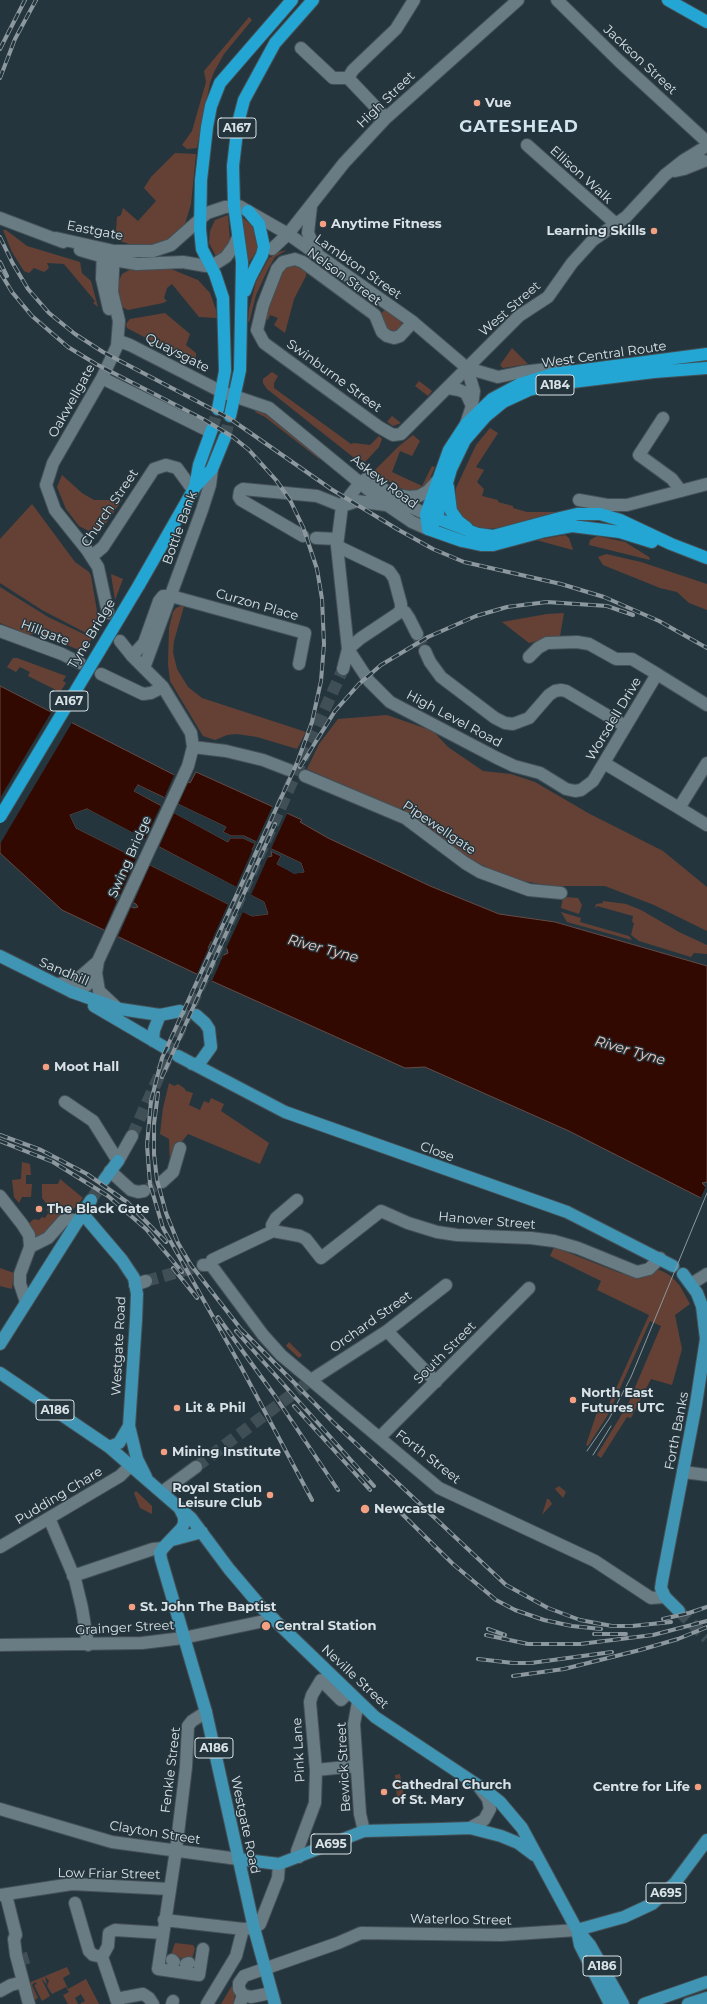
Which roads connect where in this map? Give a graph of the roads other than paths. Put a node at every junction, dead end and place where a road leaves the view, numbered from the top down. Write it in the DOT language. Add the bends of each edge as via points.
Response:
graph roads {
  1 [pos="292,0"];
  2 [pos="313,0"];
  3 [pos="414,0"];
  4 [pos="518,0"];
  5 [pos="557,0"];
  6 [pos="668,0"];
  7 [pos="707,22"];
  8 [pos="301,48"];
  9 [pos="348,78"];
  10 [pos="386,118"];
  11 [pos="527,145"];
  12 [pos="705,150"];
  13 [pos="312,203"];
  14 [pos="234,205"];
  15 [pos="248,210"];
  16 [pos="0,218"];
  17 [pos="201,218"];
  18 [pos="266,221"];
  19 [pos="621,221"];
  20 [pos="288,234"];
  21 [pos="238,237"];
  22 [pos="272,249"];
  23 [pos="313,251"];
  24 [pos="108,254"];
  25 [pos="260,260"];
  26 [pos="137,264"];
  27 [pos="211,266"];
  28 [pos="113,281"];
  29 [pos="242,301"];
  30 [pos="413,322"];
  31 [pos="257,333"];
  32 [pos="119,336"];
  33 [pos="707,354"];
  34 [pos="616,366"];
  35 [pos="467,368"];
  36 [pos="707,368"];
  37 [pos="102,378"];
  38 [pos="448,388"];
  39 [pos="222,392"];
  40 [pos="235,396"];
  41 [pos="472,406"];
  42 [pos="218,409"];
  43 [pos="230,416"];
  44 [pos="663,418"];
  45 [pos="466,424"];
  46 [pos="209,429"];
  47 [pos="399,435"];
  48 [pos="225,437"];
  49 [pos="212,470"];
  50 [pos="442,480"];
  51 [pos="363,482"];
  52 [pos="707,484"];
  53 [pos="194,489"];
  54 [pos="681,491"];
  55 [pos="393,494"];
  56 [pos="579,500"];
  57 [pos="387,505"];
  58 [pos="342,506"];
  59 [pos="431,517"];
  60 [pos="428,529"];
  61 [pos="478,534"];
  62 [pos="303,535"];
  63 [pos="316,538"];
  64 [pos="337,542"];
  65 [pos="92,556"];
  66 [pos="707,558"];
  67 [pos="707,564"];
  68 [pos="171,596"];
  69 [pos="401,610"];
  70 [pos="108,613"];
  71 [pos="0,631"];
  72 [pos="417,634"];
  73 [pos="120,641"];
  74 [pos="348,649"];
  75 [pos="425,651"];
  76 [pos="132,656"];
  77 [pos="529,657"];
  78 [pos="80,663"];
  79 [pos="299,664"];
  80 [pos="144,668"];
  81 [pos="343,668"];
  82 [pos="101,674"];
  83 [pos="657,674"];
  84 [pos="162,687"];
  85 [pos="707,705"];
  86 [pos="625,726"];
  87 [pos="193,747"];
  88 [pos="604,763"];
  89 [pos="707,763"];
  90 [pos="289,770"];
  91 [pos="304,776"];
  92 [pos="566,789"];
  93 [pos="679,808"];
  94 [pos="0,817"];
  95 [pos="707,825"];
  96 [pos="561,893"];
  97 [pos="0,956"];
  98 [pos="101,956"];
  99 [pos="96,973"];
  100 [pos="57,984"];
  101 [pos="72,992"];
  102 [pos="120,1009"];
  103 [pos="180,1011"];
  104 [pos="160,1015"];
  105 [pos="196,1015"];
  106 [pos="153,1041"];
  107 [pos="164,1047"];
  108 [pos="211,1047"];
  109 [pos="178,1056"];
  110 [pos="192,1064"];
  111 [pos="231,1083"];
  112 [pos="66,1102"];
  113 [pos="132,1136"];
  114 [pos="180,1148"];
  115 [pos="118,1161"];
  116 [pos="108,1176"];
  117 [pos="162,1182"];
  118 [pos="144,1191"];
  119 [pos="0,1196"];
  120 [pos="91,1200"];
  121 [pos="297,1200"];
  122 [pos="80,1217"];
  123 [pos="273,1231"];
  124 [pos="30,1244"];
  125 [pos="660,1258"];
  126 [pos="673,1266"];
  127 [pos="683,1274"];
  128 [pos="707,1274"];
  129 [pos="691,1284"];
  130 [pos="446,1285"];
  131 [pos="529,1288"];
  132 [pos="26,1302"];
  133 [pos="387,1331"];
  134 [pos="0,1344"];
  135 [pos="0,1373"];
  136 [pos="311,1380"];
  137 [pos="436,1382"];
  138 [pos="129,1426"];
  139 [pos="380,1437"];
  140 [pos="109,1447"];
  141 [pos="126,1463"];
  142 [pos="196,1467"];
  143 [pos="683,1472"];
  144 [pos="707,1475"];
  145 [pos="148,1479"];
  146 [pos="162,1492"];
  147 [pos="179,1508"];
  148 [pos="49,1518"];
  149 [pos="202,1532"];
  150 [pos="0,1547"];
  151 [pos="165,1549"];
  152 [pos="72,1576"];
  153 [pos="665,1597"];
  154 [pos="679,1611"];
  155 [pos="274,1619"];
  156 [pos="183,1638"];
  157 [pos="0,1645"];
  158 [pos="88,1645"];
  159 [pos="348,1693"];
  160 [pos="358,1702"];
  161 [pos="206,1712"];
  162 [pos="356,1766"];
  163 [pos="316,1770"];
  164 [pos="477,1785"];
  165 [pos="0,1809"];
  166 [pos="470,1828"];
  167 [pos="364,1831"];
  168 [pos="707,1840"];
  169 [pos="176,1850"];
  170 [pos="299,1856"];
  171 [pos="238,1859"];
  172 [pos="539,1860"];
  173 [pos="280,1864"];
  174 [pos="169,1889"];
  175 [pos="3,1895"];
  176 [pos="75,1903"];
  177 [pos="164,1920"];
  178 [pos="248,1928"];
  179 [pos="577,1930"];
  180 [pos="164,1936"];
  181 [pos="203,1949"];
  182 [pos="102,1957"];
  183 [pos="265,1969"];
  184 [pos="23,1982"];
  185 [pos="707,1982"];
  186 [pos="0,1991"];
  187 [pos="273,1998"];
  188 [pos="707,1998"];
  189 [pos="241,1999"];
  190 [pos="117,2002"];
  191 [pos="29,2004"];
  192 [pos="153,2004"];
  193 [pos="207,2004"];
  194 [pos="610,2004"];
  195 [pos="623,2004"];
  196 [pos="644,2004"];
  197 [pos="688,2004"];
  1 -- 17 [label="highway, A167" via="220,83 211,106 207,127 201,180"];
  2 -- 14 [label="highway, A167" via="275,43 244,100 232,166"];
  3 -- 9 [label="street" via="396,29 353,70"];
  4 -- 10 [label="street, High Street"];
  5 -- 12 [label="street, Jackson Street" via="592,42"];
  6 -- 7 [label="highway"];
  8 -- 9 [label="street" via="333,78"];
  9 -- 10 [label="street"];
  10 -- 13 [label="street, High Street"];
  11 -- 19 [label="street, Ellison Walk"];
  12 -- 19 [label="street, West Street" via="684,169 672,171 659,180 645,199"];
  13 -- 18 [label="street" via="289,221"];
  13 -- 20 [label="street, High Street"];
  13 -- 23 [label="street" via="308,233"];
  14 -- 15 [label="street"];
  14 -- 17 [label="street, Eastgate" via="214,210"];
  14 -- 21 [label="highway, A167"];
  15 -- 18 [label="street, Lambton Street"];
  15 -- 25 [label="highway" via="262,230 264,247"];
  16 -- 24 [label="street, Eastgate"];
  17 -- 24 [label="street, Eastgate" via="166,248"];
  17 -- 27 [label="highway, A167" via="202,250"];
  18 -- 20 [label="street, Lambton Street"];
  19 -- 35 [label="street, West Street" via="593,240 572,263 548,297 519,316"];
  20 -- 22 [label="street, High Street"];
  20 -- 23 [label="street, Lambton Street"];
  21 -- 27 [label="street" via="230,253"];
  21 -- 29 [label="highway, A167" via="242,262"];
  22 -- 23 [label="street" via="295,246"];
  22 -- 25 [label="highway"];
  23 -- 30 [label="street, Lambton Street"];
  24 -- 26 [label="street, Eastgate"];
  24 -- 28 [label="street, Oakwellgate"];
  24 -- 32 [label="street" via="103,291"];
  25 -- 29 [label="highway"];
  26 -- 27 [label="street, Eastgate" via="183,262"];
  26 -- 28 [label="street" via="124,269"];
  27 -- 39 [label="highway, A167" via="220,287 224,309 225,371"];
  28 -- 32 [label="street, Oakwellgate" via="112,292 119,316"];
  29 -- 40 [label="highway, A167" via="240,370"];
  30 -- 31 [label="street, Nelson Street" via="400,336 387,336 382,332 375,315 303,262 290,260 280,265 274,274"];
  30 -- 35 [label="street"];
  31 -- 47 [label="street, Swinburne Street" via="264,343 379,427 393,435"];
  32 -- 37 [label="street, Oakwellgate"];
  32 -- 39 [label="street, Quaysgate" via="130,345"];
  33 -- 34 [label="highway, West Central Route / A184"];
  34 -- 35 [label="street" via="572,366 498,377"];
  34 -- 45 [label="highway, West Central Route / A184" via="553,374 520,384 492,399"];
  35 -- 38 [label="street, West Street"];
  35 -- 41 [label="street" via="474,391"];
  36 -- 50 [label="highway, West Central Route / A184" via="556,384 514,396 494,408 470,432"];
  37 -- 46 [label="street"];
  37 -- 65 [label="street, Oakwellgate" via="53,463 46,485 55,510"];
  38 -- 41 [label="street" via="466,393"];
  38 -- 47 [label="street, West Street"];
  39 -- 40 [label="street, Askew Road"];
  39 -- 42 [label="highway, A167"];
  40 -- 43 [label="highway, A167"];
  40 -- 51 [label="street, Askew Road" via="269,408"];
  41 -- 45 [label="street"];
  44 -- 54 [label="street" via="639,455 672,479"];
  45 -- 50 [label="highway, West Central Route / A184" via="449,450"];
  46 -- 53 [label="highway, A167"];
  48 -- 49 [label="highway, A167"];
  49 -- 53 [label="highway, Tyne Bridge / A167"];
  49 -- 68 [label="street, Bottle Bank" via="206,500"];
  50 -- 55 [label="street, Askew Road" via="419,496"];
  50 -- 59 [label="highway, West Central Route / A184"];
  50 -- 61 [label="highway" via="454,516"];
  51 -- 55 [label="street, Askew Road" via="374,481"];
  51 -- 57 [label="street, Askew Road"];
  51 -- 58 [label="street"];
  52 -- 54 [label="street"];
  53 -- 65 [label="street, Church Street" via="177,468 166,465 154,469 103,547"];
  53 -- 94 [label="highway, Tyne Bridge / A167, bridge"];
  54 -- 56 [label="street" via="638,503 616,506"];
  55 -- 59 [label="street, Askew Road"];
  57 -- 58 [label="street" via="357,501"];
  57 -- 60 [label="street, Askew Road" via="412,522"];
  58 -- 62 [label="street" via="317,496 243,489 240,491 241,500"];
  58 -- 64 [label="street"];
  59 -- 60 [label="highway, West Central Route / A184"];
  59 -- 61 [label="highway, Askew Road"];
  60 -- 67 [label="highway, Askew Road" via="467,543 487,545 558,528 581,527 630,534"];
  61 -- 66 [label="highway, Askew Road" via="498,535 577,514 600,514 625,521 670,544"];
  63 -- 64 [label="street"];
  64 -- 69 [label="street" via="389,571 394,578"];
  64 -- 74 [label="street"];
  65 -- 70 [label="street, Church Street" via="100,573"];
  68 -- 76 [label="street" via="163,596 159,601 144,643"];
  68 -- 79 [label="street, Curzon Place" via="305,633"];
  68 -- 80 [label="street, Bottle Bank"];
  69 -- 72 [label="street" via="410,618"];
  69 -- 74 [label="street"];
  71 -- 78 [label="street, Hillgate"];
  73 -- 76 [label="street"];
  74 -- 81 [label="street"];
  74 -- 92 [label="street, High Level Road" via="369,682 390,702 497,758 549,777"];
  75 -- 86 [label="street" via="441,677 495,718 505,722 513,724 529,718 549,695 560,690 566,691"];
  76 -- 80 [label="street"];
  77 -- 83 [label="street" via="547,643 577,642 589,644 616,659 632,659"];
  80 -- 84 [label="street"];
  82 -- 84 [label="street" via="143,694"];
  83 -- 85 [label="street, Worsdell Drive"];
  83 -- 86 [label="street, Worsdell Drive"];
  84 -- 87 [label="street" via="191,733"];
  86 -- 88 [label="street, Worsdell Drive"];
  87 -- 90 [label="street" via="233,752"];
  87 -- 98 [label="street, Swing Bridge" via="184,774"];
  88 -- 92 [label="street, Worsdell Drive" via="588,786 581,790"];
  88 -- 93 [label="street"];
  89 -- 93 [label="street"];
  91 -- 96 [label="street, Pipewellgate" via="404,818 480,872 529,890"];
  93 -- 95 [label="street"];
  97 -- 100 [label="main road, Sandhill"];
  98 -- 99 [label="street"];
  98 -- 100 [label="street" via="80,977"];
  99 -- 101 [label="street" via="87,985"];
  99 -- 102 [label="street" via="99,991"];
  100 -- 101 [label="main road, Sandhill"];
  101 -- 102 [label="main road, Sandhill"];
  101 -- 106 [label="main road"];
  102 -- 104 [label="main road, Sandhill"];
  103 -- 104 [label="main road, Sandhill"];
  104 -- 106 [label="main road"];
  105 -- 108 [label="main road" via="209,1030"];
  106 -- 107 [label="main road"];
  108 -- 110 [label="main road" via="201,1061"];
  108 -- 111 [label="main road" via="215,1070"];
  109 -- 110 [label="main road, Close"];
  110 -- 111 [label="main road, Close"];
  111 -- 125 [label="main road, Close" via="288,1113 572,1214"];
  112 -- 115 [label="street" via="93,1121"];
  113 -- 115 [label="street"];
  114 -- 117 [label="street" via="173,1172"];
  115 -- 116 [label="main road"];
  116 -- 118 [label="street" via="132,1190"];
  119 -- 124 [label="street" via="22,1224"];
  120 -- 122 [label="main road"];
  121 -- 123 [label="street" via="276,1218 272,1225"];
  122 -- 124 [label="street" via="64,1220 48,1238"];
  122 -- 132 [label="main road"];
  122 -- 138 [label="main road, Westgate Road / A186" via="141,1283"];
  123 -- 125 [label="street, Hanover Street" via="306,1239 321,1258 381,1212 437,1232 554,1241 636,1272 648,1269"];
  123 -- 136 [label="street, Forth Street" via="212,1260 207,1265 274,1348"];
  124 -- 132 [label="street" via="20,1274 20,1284"];
  125 -- 126 [label="main road, Close"];
  127 -- 129 [label="main road, Forth Banks"];
  128 -- 129 [label="street"];
  129 -- 143 [label="main road, Forth Banks" via="702,1306 706,1339"];
  130 -- 133 [label="street, Orchard Street"];
  131 -- 137 [label="street, South Street"];
  132 -- 134 [label="main road"];
  133 -- 136 [label="street, Orchard Street"];
  133 -- 137 [label="street"];
  135 -- 140 [label="main road, A186"];
  136 -- 139 [label="street, Forth Street"];
  137 -- 139 [label="street, South Street"];
  138 -- 140 [label="main road, Westgate Road / A186" via="119,1443"];
  138 -- 145 [label="main road, Westgate Road / A186" via="137,1459"];
  139 -- 153 [label="street, Forth Street" via="446,1492 595,1561 651,1598"];
  140 -- 141 [label="main road, A186"];
  141 -- 145 [label="main road"];
  141 -- 148 [label="street, Pudding Chare" via="120,1476"];
  142 -- 146 [label="street"];
  143 -- 144 [label="street"];
  143 -- 153 [label="main road, Forth Banks" via="662,1581 661,1588"];
  145 -- 146 [label="main road, Neville Street / A186"];
  146 -- 147 [label="main road, Neville Street / A186"];
  147 -- 149 [label="main road, Neville Street / A186"];
  147 -- 151 [label="main road" via="184,1523"];
  148 -- 150 [label="street, Pudding Chare"];
  148 -- 152 [label="street"];
  149 -- 151 [label="main road"];
  149 -- 155 [label="main road, Neville Street / A186" via="242,1585"];
  151 -- 152 [label="street" via="153,1549"];
  151 -- 156 [label="main road, Westgate Road / A186"];
  152 -- 158 [label="street" via="82,1608"];
  153 -- 154 [label="main road"];
  155 -- 156 [label="street, Grainger Street"];
  155 -- 159 [label="main road, Neville Street / A186"];
  156 -- 158 [label="street, Grainger Street"];
  156 -- 161 [label="main road, Westgate Road / A186"];
  157 -- 158 [label="street, Grainger Street"];
  159 -- 160 [label="main road, Neville Street / A186"];
  159 -- 163 [label="street, Pink Lane" via="341,1700 321,1680 315,1688 310,1702"];
  160 -- 162 [label="street, Bewick Street" via="354,1724"];
  160 -- 164 [label="main road, Neville Street / A186" via="395,1731"];
  161 -- 169 [label="street, Fenkle Street" via="188,1726"];
  161 -- 171 [label="main road, Westgate Road / A186"];
  162 -- 163 [label="street"];
  162 -- 167 [label="street, Bewick Street"];
  163 -- 170 [label="street, Pink Lane" via="315,1803 297,1851"];
  164 -- 166 [label="street" via="488,1799 490,1809 484,1820"];
  164 -- 172 [label="main road, Neville Street / A186" via="492,1794 513,1816"];
  165 -- 169 [label="street, Clayton Street" via="112,1842"];
  166 -- 167 [label="main road, A695"];
  166 -- 172 [label="main road, A695" via="511,1839"];
  167 -- 170 [label="main road, A695"];
  168 -- 179 [label="main road, A695" via="675,1882 652,1904 624,1917"];
  169 -- 171 [label="street, Clayton Street"];
  169 -- 174 [label="street, Fenkle Street"];
  170 -- 173 [label="main road, A695"];
  171 -- 173 [label="main road, A695"];
  171 -- 178 [label="main road, Westgate Road / A186"];
  172 -- 179 [label="main road, A186"];
  173 -- 178 [label="street" via="278,1878 260,1924"];
  174 -- 175 [label="street, Low Friar Street" via="72,1884"];
  174 -- 177 [label="street, Fenkle Street"];
  175 -- 184 [label="street" via="16,1934 16,1955"];
  176 -- 182 [label="street" via="89,1951"];
  177 -- 178 [label="street"];
  177 -- 180 [label="street, Fenkle Street"];
  178 -- 183 [label="main road, Westgate Road / A186"];
  178 -- 193 [label="street" via="236,1956"];
  179 -- 183 [label="street, Waterloo Street" via="501,1935 365,1932"];
  179 -- 194 [label="main road, A186" via="580,1945"];
  179 -- 195 [label="main road, A186" via="590,1945"];
  180 -- 181 [label="street, Fenkle Street" via="158,1969 180,1964 199,1975"];
  180 -- 182 [label="street" via="112,1931"];
  182 -- 190 [label="street"];
  183 -- 187 [label="main road, Westgate Road / A186"];
  183 -- 189 [label="street, Waterloo Street" via="242,1977 239,1986"];
  184 -- 186 [label="street"];
  184 -- 191 [label="street"];
  185 -- 196 [label="main road"];
  187 -- 189 [label="street"];
  188 -- 197 [label="main road"];
  190 -- 192 [label="street" via="144,1994"];
}
